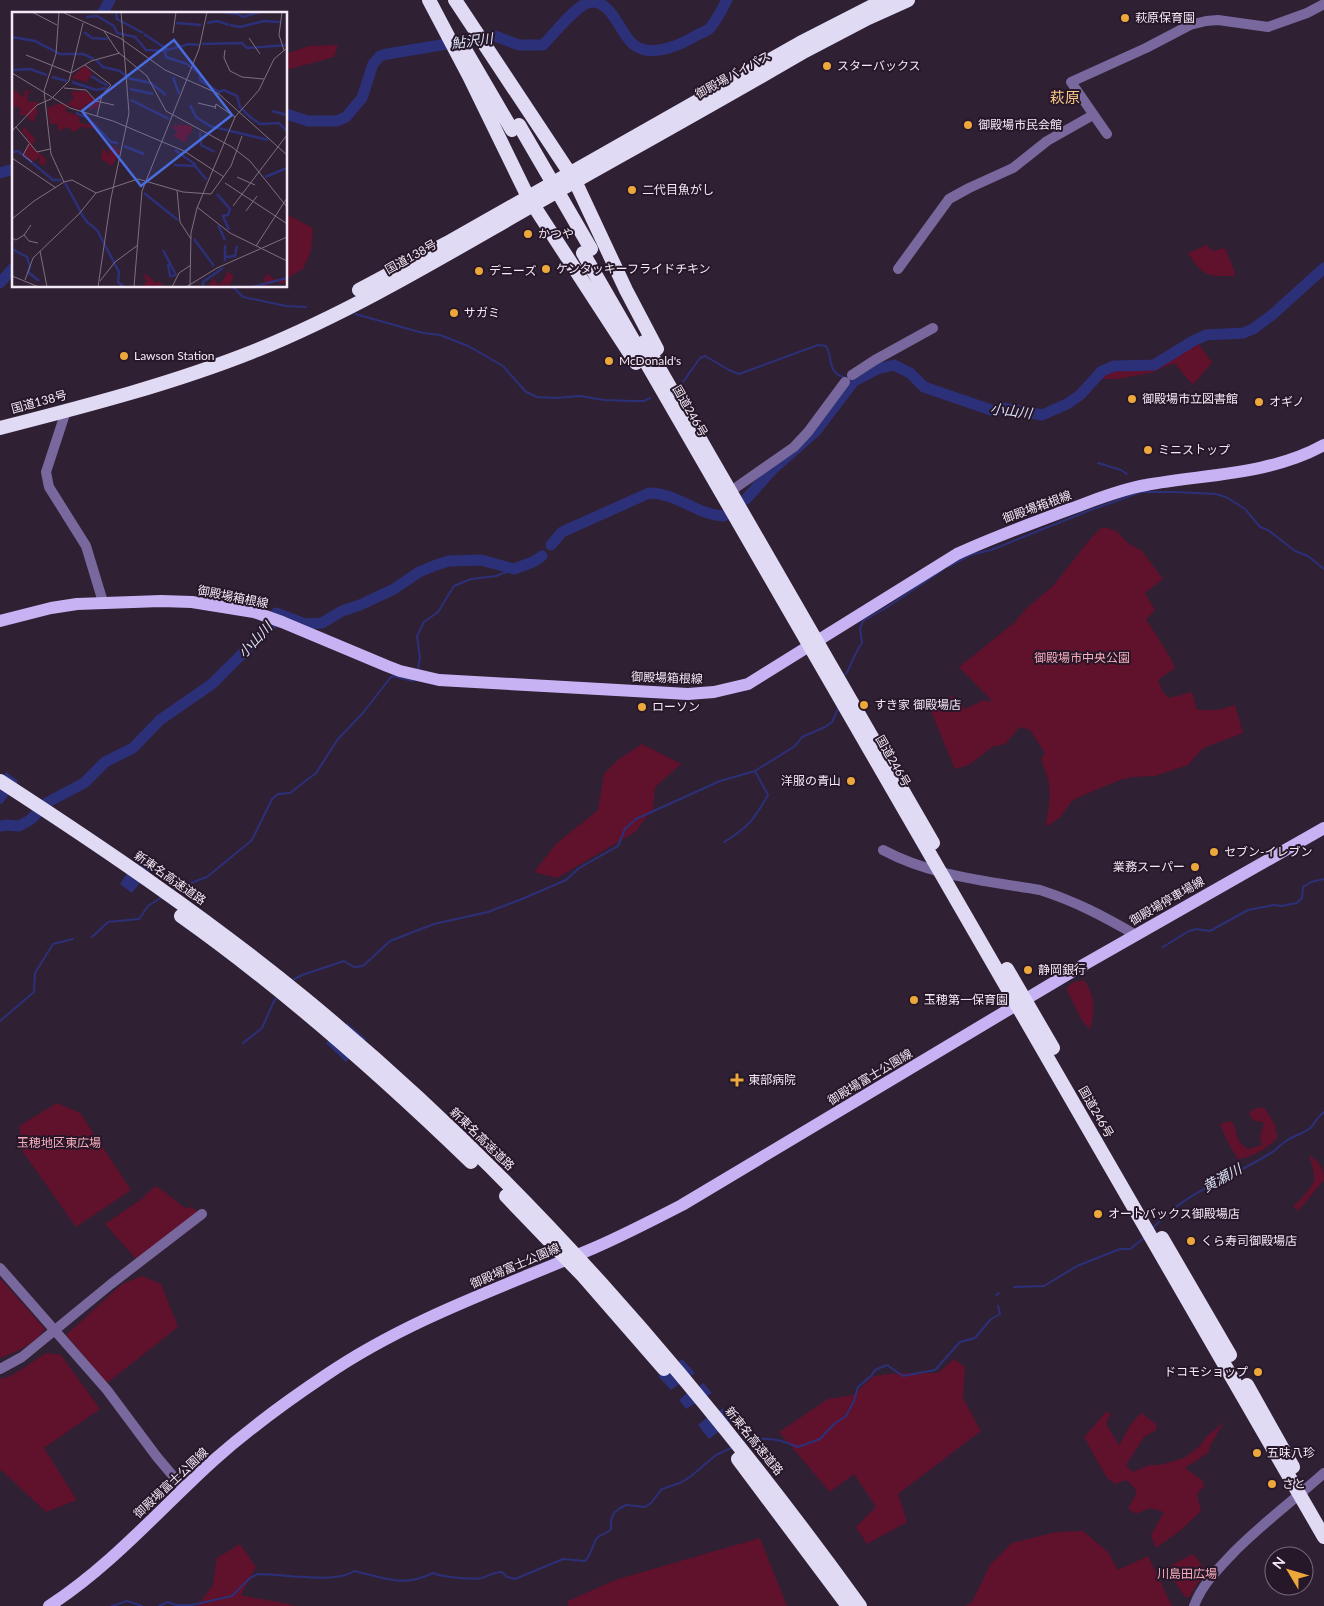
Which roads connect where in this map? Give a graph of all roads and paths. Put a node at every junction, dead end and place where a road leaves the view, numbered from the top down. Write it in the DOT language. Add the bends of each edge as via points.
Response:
graph roads {
  1 [pos="429,0"];
  2 [pos="437,0"];
  3 [pos="447,0"];
  4 [pos="455,0"];
  5 [pos="884,0"];
  6 [pos="908,0"];
  7 [pos="1324,4"];
  8 [pos="456,24"];
  9 [pos="469,47"];
  10 [pos="522,102"];
  11 [pos="1093,115"];
  12 [pos="1107,134"];
  13 [pos="511,164"];
  14 [pos="551,189"];
  15 [pos="591,214"];
  16 [pos="898,269"];
  17 [pos="580,278"];
  18 [pos="934,328"];
  19 [pos="676,406"];
  20 [pos="66,411"];
  21 [pos="0,428"];
  22 [pos="1324,445"];
  23 [pos="731,491"];
  24 [pos="103,602"];
  25 [pos="0,621"];
  26 [pos="814,644"];
  27 [pos="0,781"];
  28 [pos="0,793"];
  29 [pos="1324,828"];
  30 [pos="883,850"];
  31 [pos="946,873"];
  32 [pos="1136,935"];
  33 [pos="1022,1003"];
  34 [pos="202,1214"];
  35 [pos="0,1268"];
  36 [pos="54,1331"];
  37 [pos="0,1369"];
  38 [pos="1324,1473"];
  39 [pos="184,1489"];
  40 [pos="1302,1492"];
  41 [pos="1324,1519"];
  42 [pos="1324,1537"];
  43 [pos="49,1606"];
  44 [pos="848,1606"];
  45 [pos="860,1606"];
  46 [pos="1194,1606"];
  1 -- 8 [label="highway"];
  2 -- 8 [label="highway"];
  3 -- 8 [label="highway"];
  4 -- 8 [label="highway"];
  5 -- 14 [label="highway, 御殿場バイパス" via="800,43"];
  6 -- 14 [label="highway, 御殿場バイパス" via="868,18"];
  7 -- 11 [label="street" via="1268,27 1206,21 1070,82"];
  8 -- 9 [label="highway"];
  8 -- 9 [label="highway"];
  9 -- 10 [label="highway"];
  9 -- 13 [label="highway"];
  9 -- 19 [label="highway, 国道246号"];
  10 -- 14 [label="highway"];
  10 -- 14 [label="highway" via="549,149"];
  11 -- 12 [label="street"];
  11 -- 16 [label="street" via="1047,141 1013,168 949,199"];
  13 -- 14 [label="highway"];
  13 -- 14 [label="highway" via="526,178"];
  14 -- 15 [label="highway"];
  14 -- 15 [label="highway" via="578,200"];
  14 -- 17 [label="highway"];
  14 -- 17 [label="highway" via="549,217"];
  14 -- 20 [label="highway, 国道138号" via="393,284 299,331 192,373"];
  15 -- 19 [label="highway" via="678,391"];
  17 -- 19 [label="highway" via="666,404"];
  18 -- 23 [label="street" via="874,360 849,379 794,447"];
  19 -- 23 [label="highway, 国道246号"];
  19 -- 26 [label="highway, 国道246号"];
  20 -- 21 [label="highway, 国道138号"];
  20 -- 24 [label="street" via="46,472 49,487 86,546"];
  22 -- 26 [label="main road, 御殿場箱根線" via="1282,462 1235,473 1145,485 992,538 957,554"];
  23 -- 26 [label="highway, 国道246号"];
  24 -- 25 [label="main road, 御殿場箱根線" via="51,608"];
  24 -- 26 [label="main road, 御殿場箱根線" via="192,602 254,612 410,674 456,681 702,694 748,684"];
  26 -- 31 [label="highway, 国道246号"];
  27 -- 45 [label="highway, 新東名高速道路, bridge" via="202,919 311,1004 463,1141 544,1221 636,1321 798,1520"];
  28 -- 44 [label="highway, 新東名高速道路, bridge" via="204,932 299,1007 456,1147 583,1276 659,1362 737,1458"];
  29 -- 32 [label="main road, 御殿場停車場線"];
  30 -- 31 [label="street" via="908,862"];
  31 -- 32 [label="street" via="1040,890 1094,910"];
  31 -- 33 [label="highway, 国道246号"];
  32 -- 33 [label="main road, 御殿場停車場線"];
  33 -- 39 [label="main road, 御殿場富士公園線" via="682,1205 595,1248 414,1324 370,1348 271,1413"];
  33 -- 40 [label="highway, 国道246号" via="1145,1219 1189,1284"];
  34 -- 36 [label="street"];
  35 -- 36 [label="street"];
  36 -- 37 [label="street" via="22,1357"];
  36 -- 39 [label="street" via="106,1390"];
  38 -- 40 [label="street"];
  39 -- 43 [label="main road, 御殿場富士公園線" via="99,1569"];
  40 -- 41 [label="highway, 国道246号"];
  40 -- 42 [label="highway, 国道246号"];
  40 -- 46 [label="street" via="1265,1522 1216,1570"];
}
